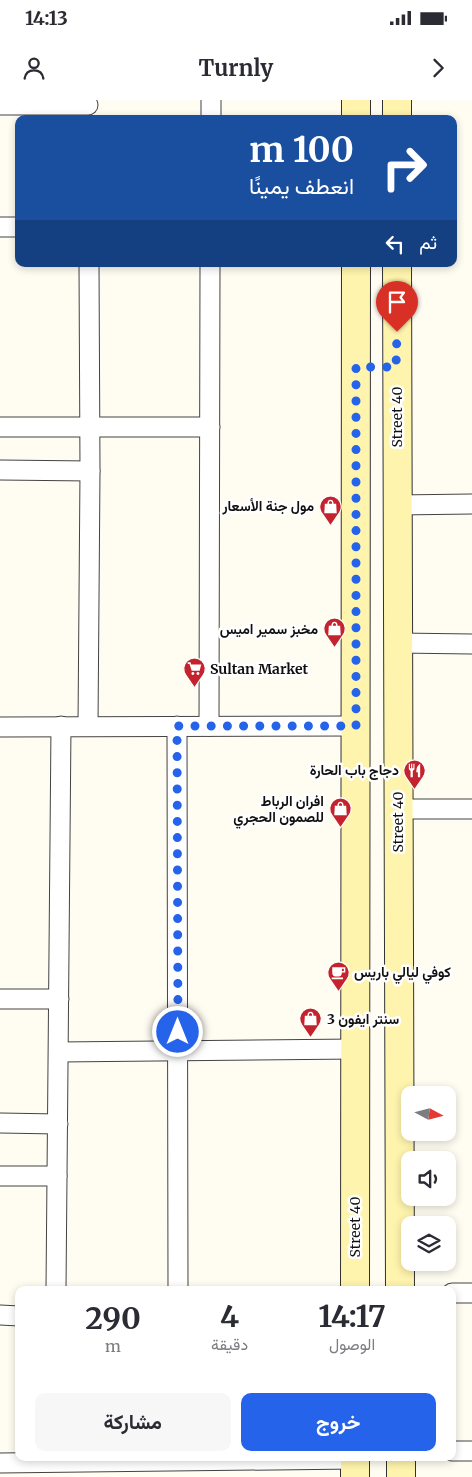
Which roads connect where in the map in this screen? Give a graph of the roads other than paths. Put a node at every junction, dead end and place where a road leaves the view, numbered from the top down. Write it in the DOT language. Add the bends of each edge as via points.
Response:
graph roads {
  1 [pos="211,100"];
  2 [pos="356,100"];
  3 [pos="397,100"];
  4 [pos="0,105"];
  5 [pos="88,108"];
  6 [pos="211,115"];
  7 [pos="356,115"];
  8 [pos="397,115"];
  9 [pos="0,227"];
  10 [pos="15,227"];
  11 [pos="89,267"];
  12 [pos="210,267"];
  13 [pos="356,267"];
  14 [pos="397,267"];
  15 [pos="356,367"];
  16 [pos="396,367"];
  17 [pos="0,427"];
  18 [pos="210,427"];
  19 [pos="89,428"];
  20 [pos="0,470"];
  21 [pos="90,471"];
  22 [pos="472,504"];
  23 [pos="397,505"];
  24 [pos="398,643"];
  25 [pos="472,644"];
  26 [pos="0,726"];
  27 [pos="61,726"];
  28 [pos="88,726"];
  29 [pos="177,726"];
  30 [pos="209,726"];
  31 [pos="356,726"];
  32 [pos="398,809"];
  33 [pos="472,809"];
  34 [pos="0,999"];
  35 [pos="59,999"];
  36 [pos="356,1049"];
  37 [pos="178,1051"];
  38 [pos="58,1052"];
  39 [pos="0,1124"];
  40 [pos="58,1124"];
  41 [pos="0,1176"];
  42 [pos="57,1176"];
  43 [pos="56,1286"];
  44 [pos="178,1286"];
  45 [pos="355,1286"];
  46 [pos="400,1286"];
  47 [pos="456,1293"];
  48 [pos="472,1293"];
  49 [pos="0,1315"];
  50 [pos="15,1316"];
  51 [pos="456,1451"];
  52 [pos="472,1451"];
  53 [pos="401,1461"];
  54 [pos="0,1463"];
  55 [pos="355,1464"];
  56 [pos="54,1465"];
  57 [pos="178,1465"];
  58 [pos="401,1477"];
  1 -- 6 [label="street"];
  2 -- 7 [label="main road"];
  3 -- 8 [label="main road"];
  4 -- 5 [label="street"];
  9 -- 10 [label="street"];
  11 -- 19 [label="street"];
  12 -- 18 [label="street"];
  13 -- 15 [label="main road, Street 40"];
  14 -- 16 [label="main road, Street 40"];
  15 -- 16 [label="main road"];
  15 -- 31 [label="main road, Street 40"];
  16 -- 23 [label="main road, Street 40"];
  17 -- 19 [label="street"];
  18 -- 19 [label="street"];
  18 -- 30 [label="street"];
  19 -- 21 [label="street"];
  20 -- 21 [label="street"];
  21 -- 28 [label="street"];
  22 -- 23 [label="street"];
  23 -- 24 [label="main road, Street 40"];
  24 -- 25 [label="street"];
  24 -- 32 [label="main road, Street 40"];
  26 -- 27 [label="street"];
  27 -- 28 [label="street"];
  27 -- 35 [label="street"];
  28 -- 29 [label="street"];
  29 -- 30 [label="street"];
  29 -- 37 [label="street"];
  30 -- 31 [label="street"];
  31 -- 36 [label="main road, Street 40"];
  32 -- 33 [label="street"];
  32 -- 46 [label="main road, Street 40"];
  34 -- 35 [label="street"];
  35 -- 38 [label="street"];
  36 -- 37 [label="street"];
  36 -- 45 [label="main road, Street 40"];
  37 -- 38 [label="street"];
  37 -- 44 [label="street"];
  38 -- 40 [label="street"];
  39 -- 40 [label="street"];
  40 -- 42 [label="street"];
  41 -- 42 [label="street"];
  42 -- 43 [label="street"];
  47 -- 48 [label="street"];
  49 -- 50 [label="street"];
  51 -- 52 [label="street"];
  53 -- 58 [label="main road"];
  54 -- 56 [label="street"];
  55 -- 57 [label="street"];
  56 -- 57 [label="street"];
}
